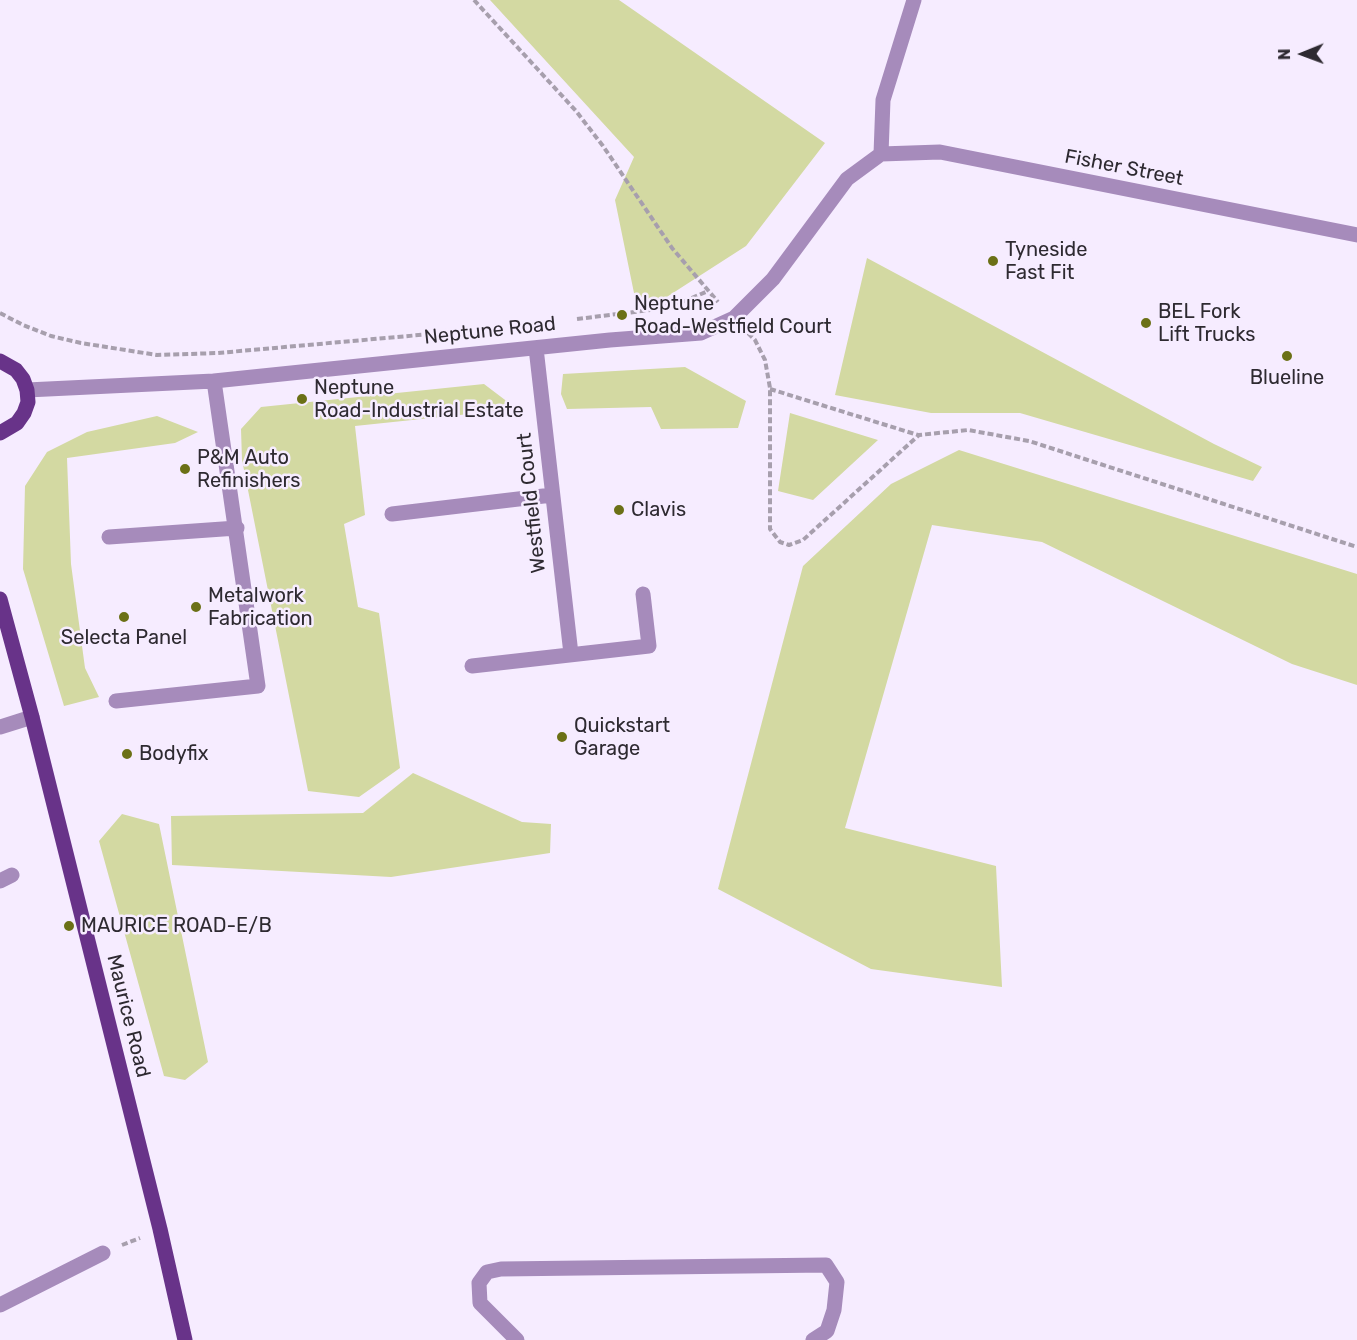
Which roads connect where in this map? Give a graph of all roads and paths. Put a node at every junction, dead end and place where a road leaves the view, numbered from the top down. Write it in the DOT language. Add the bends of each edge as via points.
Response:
graph roads {
  1 [pos="474,0"];
  2 [pos="914,0"];
  3 [pos="881,154"];
  4 [pos="1357,235"];
  5 [pos="708,291"];
  6 [pos="0,313"];
  7 [pos="734,318"];
  8 [pos="568,320"];
  9 [pos="463,331"];
  10 [pos="536,348"];
  11 [pos="0,361"];
  12 [pos="214,381"];
  13 [pos="770,388"];
  14 [pos="27,390"];
  15 [pos="0,433"];
  16 [pos="919,435"];
  17 [pos="552,495"];
  18 [pos="392,514"];
  19 [pos="237,528"];
  20 [pos="109,537"];
  21 [pos="1357,547"];
  22 [pos="643,594"];
  23 [pos="0,599"];
  24 [pos="570,654"];
  25 [pos="472,666"];
  26 [pos="116,701"];
  27 [pos="32,717"];
  28 [pos="0,727"];
  29 [pos="160,1229"];
  30 [pos="103,1253"];
  31 [pos="0,1305"];
  32 [pos="185,1340"];
  33 [pos="518,1340"];
  34 [pos="813,1340"];
  1 -- 5 [label="path" via="576,111 672,248"];
  2 -- 3 [label="street" via="883,100"];
  3 -- 4 [label="street, Fisher Street" via="940,152"];
  3 -- 7 [label="street, Neptune Road" via="847,179 773,279"];
  5 -- 7 [label="path"];
  5 -- 8 [label="path" via="650,310"];
  6 -- 9 [label="path" via="51,336 157,355"];
  7 -- 10 [label="street, Neptune Road" via="701,333"];
  7 -- 13 [label="path" via="755,340 765,360"];
  10 -- 12 [label="street, Neptune Road"];
  10 -- 17 [label="street, Westfield Court"];
  11 -- 14 [label="main road" via="16,370"];
  12 -- 14 [label="street, Neptune Road"];
  12 -- 19 [label="street"];
  13 -- 16 [label="path"];
  13 -- 16 [label="path" via="770,530 780,542 789,545 803,540"];
  14 -- 15 [label="main road" via="24,413 17,423"];
  16 -- 21 [label="path" via="968,429 1029,441"];
  17 -- 18 [label="street"];
  17 -- 24 [label="street, Westfield Court"];
  19 -- 20 [label="street"];
  19 -- 26 [label="street" via="258,686"];
  22 -- 24 [label="street" via="649,646"];
  23 -- 27 [label="main road, Maurice Road"];
  24 -- 25 [label="street"];
  27 -- 28 [label="street"];
  27 -- 29 [label="main road, Maurice Road"];
  29 -- 30 [label="path"];
  29 -- 32 [label="main road, Maurice Road"];
  30 -- 31 [label="street"];
  33 -- 34 [label="street" via="480,1303 479,1283 487,1272 826,1266 837,1282 834,1310 827,1331"];
}
